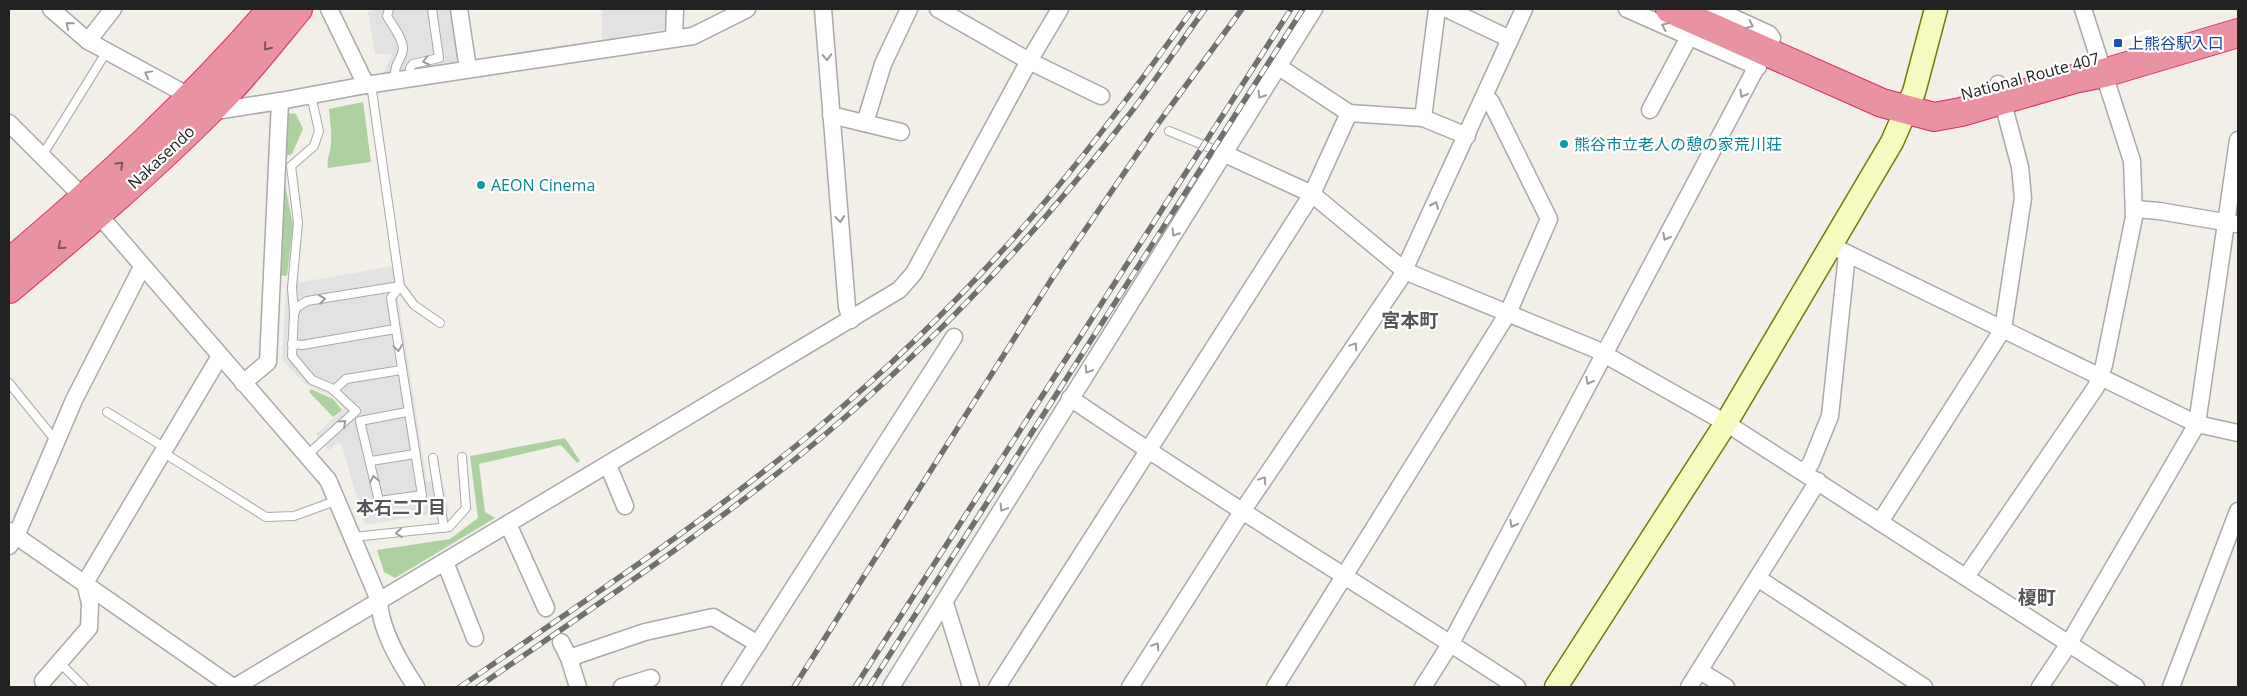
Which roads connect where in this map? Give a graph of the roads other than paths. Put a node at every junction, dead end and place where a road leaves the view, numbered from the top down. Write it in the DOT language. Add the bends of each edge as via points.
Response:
graph roads {
  1 [pos="51,9"];
  2 [pos="113,9"];
  3 [pos="272,9"];
  4 [pos="298,9"];
  5 [pos="329,9"];
  6 [pos="389,9"];
  7 [pos="432,9"];
  8 [pos="460,9"];
  9 [pos="675,9"];
  10 [pos="747,9"];
  11 [pos="823,9"];
  12 [pos="908,9"];
  13 [pos="938,9"];
  14 [pos="1060,9"];
  15 [pos="1314,9"];
  16 [pos="1436,9"];
  17 [pos="1447,9"];
  18 [pos="1524,9"];
  19 [pos="1627,9"];
  20 [pos="1670,9"];
  21 [pos="1714,9"];
  22 [pos="2084,9"];
  23 [pos="1932,10"];
  24 [pos="2238,16"];
  25 [pos="2238,33"];
  26 [pos="1689,37"];
  27 [pos="674,38"];
  28 [pos="1510,39"];
  29 [pos="88,41"];
  30 [pos="107,51"];
  31 [pos="1762,59"];
  32 [pos="1029,61"];
  33 [pos="2102,65"];
  34 [pos="1279,67"];
  35 [pos="468,69"];
  36 [pos="403,79"];
  37 [pos="368,84"];
  38 [pos="2000,92"];
  39 [pos="311,95"];
  40 [pos="1101,96"];
  41 [pos="1485,96"];
  42 [pos="280,101"];
  43 [pos="200,104"];
  44 [pos="1650,110"];
  45 [pos="1907,110"];
  46 [pos="1349,113"];
  47 [pos="831,115"];
  48 [pos="1423,118"];
  49 [pos="9,123"];
  50 [pos="865,123"];
  51 [pos="1169,131"];
  52 [pos="901,132"];
  53 [pos="1467,136"];
  54 [pos="2238,140"];
  55 [pos="1225,154"];
  56 [pos="42,156"];
  57 [pos="1312,194"];
  58 [pos="91,206"];
  59 [pos="2135,209"];
  60 [pos="2233,223"];
  61 [pos="1840,250"];
  62 [pos="9,263"];
  63 [pos="142,267"];
  64 [pos="1404,270"];
  65 [pos="400,286"];
  66 [pos="9,289"];
  67 [pos="1508,313"];
  68 [pos="294,314"];
  69 [pos="851,320"];
  70 [pos="440,323"];
  71 [pos="395,329"];
  72 [pos="2003,329"];
  73 [pos="954,338"];
  74 [pos="292,344"];
  75 [pos="1603,354"];
  76 [pos="220,356"];
  77 [pos="401,370"];
  78 [pos="2101,377"];
  79 [pos="9,383"];
  80 [pos="243,383"];
  81 [pos="334,390"];
  82 [pos="1070,398"];
  83 [pos="356,411"];
  84 [pos="107,412"];
  85 [pos="407,412"];
  86 [pos="360,421"];
  87 [pos="1726,424"];
  88 [pos="2197,424"];
  89 [pos="2238,433"];
  90 [pos="56,441"];
  91 [pos="166,451"];
  92 [pos="1148,452"];
  93 [pos="415,454"];
  94 [pos="306,456"];
  95 [pos="462,457"];
  96 [pos="433,458"];
  97 [pos="371,461"];
  98 [pos="608,464"];
  99 [pos="1804,472"];
  100 [pos="1818,481"];
  101 [pos="438,492"];
  102 [pos="422,495"];
  103 [pos="338,500"];
  104 [pos="625,506"];
  105 [pos="1243,510"];
  106 [pos="2238,511"];
  107 [pos="1880,522"];
  108 [pos="508,524"];
  109 [pos="444,528"];
  110 [pos="353,537"];
  111 [pos="11,538"];
  112 [pos="445,562"];
  113 [pos="1346,576"];
  114 [pos="1966,577"];
  115 [pos="1759,579"];
  116 [pos="85,584"];
  117 [pos="379,600"];
  118 [pos="945,603"];
  119 [pos="546,608"];
  120 [pos="475,638"];
  121 [pos="561,642"];
  122 [pos="758,644"];
  123 [pos="1450,644"];
  124 [pos="2068,645"];
  125 [pos="569,658"];
  126 [pos="58,661"];
  127 [pos="1700,671"];
  128 [pos="651,678"];
  129 [pos="43,681"];
  130 [pos="574,686"];
  131 [pos="84,687"];
  132 [pos="234,687"];
  133 [pos="416,687"];
  134 [pos="622,687"];
  135 [pos="730,687"];
  136 [pos="891,687"];
  137 [pos="971,687"];
  138 [pos="997,687"];
  139 [pos="1130,687"];
  140 [pos="1275,687"];
  141 [pos="1423,687"];
  142 [pos="1517,687"];
  143 [pos="1556,687"];
  144 [pos="1689,687"];
  145 [pos="1726,687"];
  146 [pos="1924,687"];
  147 [pos="2040,687"];
  148 [pos="2136,687"];
  149 [pos="2171,687"];
  29 -- 1 [label="street, one-way"];
  2 -- 29 [label="street"];
  3 -- 43 [label="highway, Nakasendo"];
  4 -- 43 [label="highway, Nakasendo, one-way" via="259,57"];
  5 -- 37 [label="street"];
  6 -- 36 [label="lane" via="387,16 403,51 393,69"];
  7 -- 36 [label="lane, one-way" via="439,58 413,64"];
  8 -- 35 [label="street"];
  9 -- 27 [label="street"];
  10 -- 27 [label="street" via="693,36"];
  11 -- 47 [label="street, one-way"];
  12 -- 50 [label="street" via="883,64"];
  13 -- 32 [label="street"];
  14 -- 32 [label="street"];
  15 -- 34 [label="street"];
  16 -- 48 [label="street"];
  17 -- 28 [label="street"];
  18 -- 28 [label="street"];
  26 -- 19 [label="street, one-way"];
  20 -- 31 [label="highway"];
  21 -- 31 [label="street, one-way" via="1769,34 1772,38"];
  22 -- 33 [label="street"];
  23 -- 45 [label="street" via="1921,70"];
  24 -- 33 [label="highway, National Route 407"];
  25 -- 33 [label="highway, National Route 407"];
  26 -- 31 [label="street"];
  26 -- 44 [label="street"];
  27 -- 35 [label="street"];
  28 -- 41 [label="street"];
  29 -- 30 [label="street"];
  43 -- 30 [label="street, one-way"];
  30 -- 56 [label="lane"];
  31 -- 45 [label="highway"];
  31 -- 75 [label="street, one-way"];
  32 -- 40 [label="street"];
  32 -- 69 [label="street" via="914,273 899,290"];
  33 -- 38 [label="highway, National Route 407"];
  33 -- 59 [label="street" via="2131,155"];
  34 -- 46 [label="street"];
  34 -- 55 [label="street, one-way"];
  35 -- 36 [label="street"];
  36 -- 37 [label="street"];
  37 -- 39 [label="street"];
  37 -- 65 [label="lane"];
  38 -- 45 [label="highway, National Route 407"];
  38 -- 72 [label="street" via="2020,166 2023,198"];
  39 -- 42 [label="street"];
  39 -- 68 [label="lane" via="319,131 314,146 291,166 298,222 292,288"];
  41 -- 53 [label="street"];
  41 -- 67 [label="street" via="1491,102 1550,219"];
  42 -- 43 [label="street"];
  42 -- 80 [label="street" via="268,362"];
  43 -- 58 [label="highway, Nakasendo"];
  45 -- 61 [label="street"];
  46 -- 48 [label="street"];
  46 -- 57 [label="street"];
  47 -- 50 [label="street"];
  47 -- 69 [label="street, one-way" via="847,307"];
  48 -- 53 [label="street"];
  49 -- 56 [label="street"];
  50 -- 52 [label="street"];
  51 -- 55 [label="lane"];
  64 -- 53 [label="street, one-way"];
  54 -- 60 [label="street"];
  55 -- 57 [label="street"];
  55 -- 82 [label="street, one-way"];
  56 -- 58 [label="street"];
  57 -- 64 [label="street"];
  57 -- 92 [label="street"];
  58 -- 62 [label="highway, Nakasendo"];
  58 -- 63 [label="street"];
  58 -- 66 [label="highway, Nakasendo, one-way"];
  59 -- 60 [label="street"];
  59 -- 78 [label="street"];
  60 -- 88 [label="street"];
  61 -- 72 [label="street"];
  61 -- 87 [label="street"];
  61 -- 99 [label="street" via="1830,416 1811,463"];
  63 -- 76 [label="street"];
  63 -- 90 [label="street"];
  64 -- 67 [label="street"];
  105 -- 64 [label="street, one-way"];
  68 -- 65 [label="lane, one-way" via="297,307 307,301"];
  65 -- 70 [label="lane" via="414,304"];
  65 -- 71 [label="lane" via="390,298"];
  67 -- 75 [label="street"];
  67 -- 113 [label="street"];
  68 -- 74 [label="lane"];
  69 -- 98 [label="street"];
  71 -- 74 [label="lane"];
  71 -- 77 [label="lane, one-way"];
  72 -- 78 [label="street"];
  72 -- 107 [label="street"];
  73 -- 122 [label="street"];
  74 -- 81 [label="lane" via="292,356 312,380"];
  75 -- 87 [label="street"];
  75 -- 123 [label="street, one-way"];
  76 -- 80 [label="street"];
  76 -- 91 [label="street"];
  77 -- 81 [label="lane" via="346,379"];
  77 -- 85 [label="lane"];
  78 -- 88 [label="street"];
  78 -- 114 [label="street"];
  79 -- 90 [label="lane"];
  80 -- 94 [label="street"];
  81 -- 83 [label="lane"];
  82 -- 92 [label="street"];
  82 -- 118 [label="street, one-way"];
  83 -- 86 [label="lane"];
  94 -- 83 [label="lane, one-way"];
  84 -- 91 [label="lane"];
  85 -- 86 [label="lane"];
  85 -- 93 [label="lane"];
  86 -- 97 [label="lane"];
  87 -- 99 [label="street"];
  87 -- 143 [label="street"];
  88 -- 89 [label="street"];
  88 -- 124 [label="street"];
  90 -- 111 [label="street"];
  91 -- 103 [label="lane" via="266,517 294,516"];
  91 -- 116 [label="street"];
  92 -- 105 [label="street"];
  92 -- 138 [label="street"];
  93 -- 97 [label="lane"];
  93 -- 102 [label="lane"];
  94 -- 103 [label="street" via="328,480"];
  95 -- 109 [label="lane" via="466,508 449,527"];
  96 -- 101 [label="lane"];
  102 -- 97 [label="lane, one-way" via="379,501"];
  98 -- 104 [label="street"];
  98 -- 108 [label="street"];
  99 -- 100 [label="street"];
  100 -- 107 [label="street"];
  100 -- 115 [label="street"];
  101 -- 102 [label="lane"];
  101 -- 109 [label="lane"];
  103 -- 110 [label="street"];
  105 -- 113 [label="street"];
  139 -- 105 [label="street, one-way"];
  106 -- 149 [label="street"];
  107 -- 114 [label="street"];
  108 -- 112 [label="street"];
  108 -- 119 [label="street"];
  109 -- 110 [label="lane, one-way"];
  110 -- 117 [label="street"];
  111 -- 116 [label="street"];
  112 -- 117 [label="street"];
  112 -- 120 [label="street"];
  113 -- 123 [label="street"];
  113 -- 140 [label="street"];
  114 -- 124 [label="street"];
  115 -- 127 [label="street"];
  115 -- 146 [label="street"];
  116 -- 126 [label="street" via="90,603 89,628"];
  116 -- 132 [label="street"];
  117 -- 132 [label="street"];
  117 -- 133 [label="street" via="380,615 405,671"];
  118 -- 136 [label="street"];
  118 -- 137 [label="street"];
  121 -- 125 [label="street"];
  122 -- 125 [label="street" via="713,617 645,632"];
  122 -- 135 [label="street"];
  123 -- 141 [label="street"];
  123 -- 142 [label="street"];
  124 -- 147 [label="street"];
  124 -- 148 [label="street"];
  125 -- 130 [label="street"];
  126 -- 129 [label="street"];
  126 -- 131 [label="lane"];
  127 -- 144 [label="street"];
  127 -- 145 [label="street"];
  128 -- 134 [label="street"];
}
